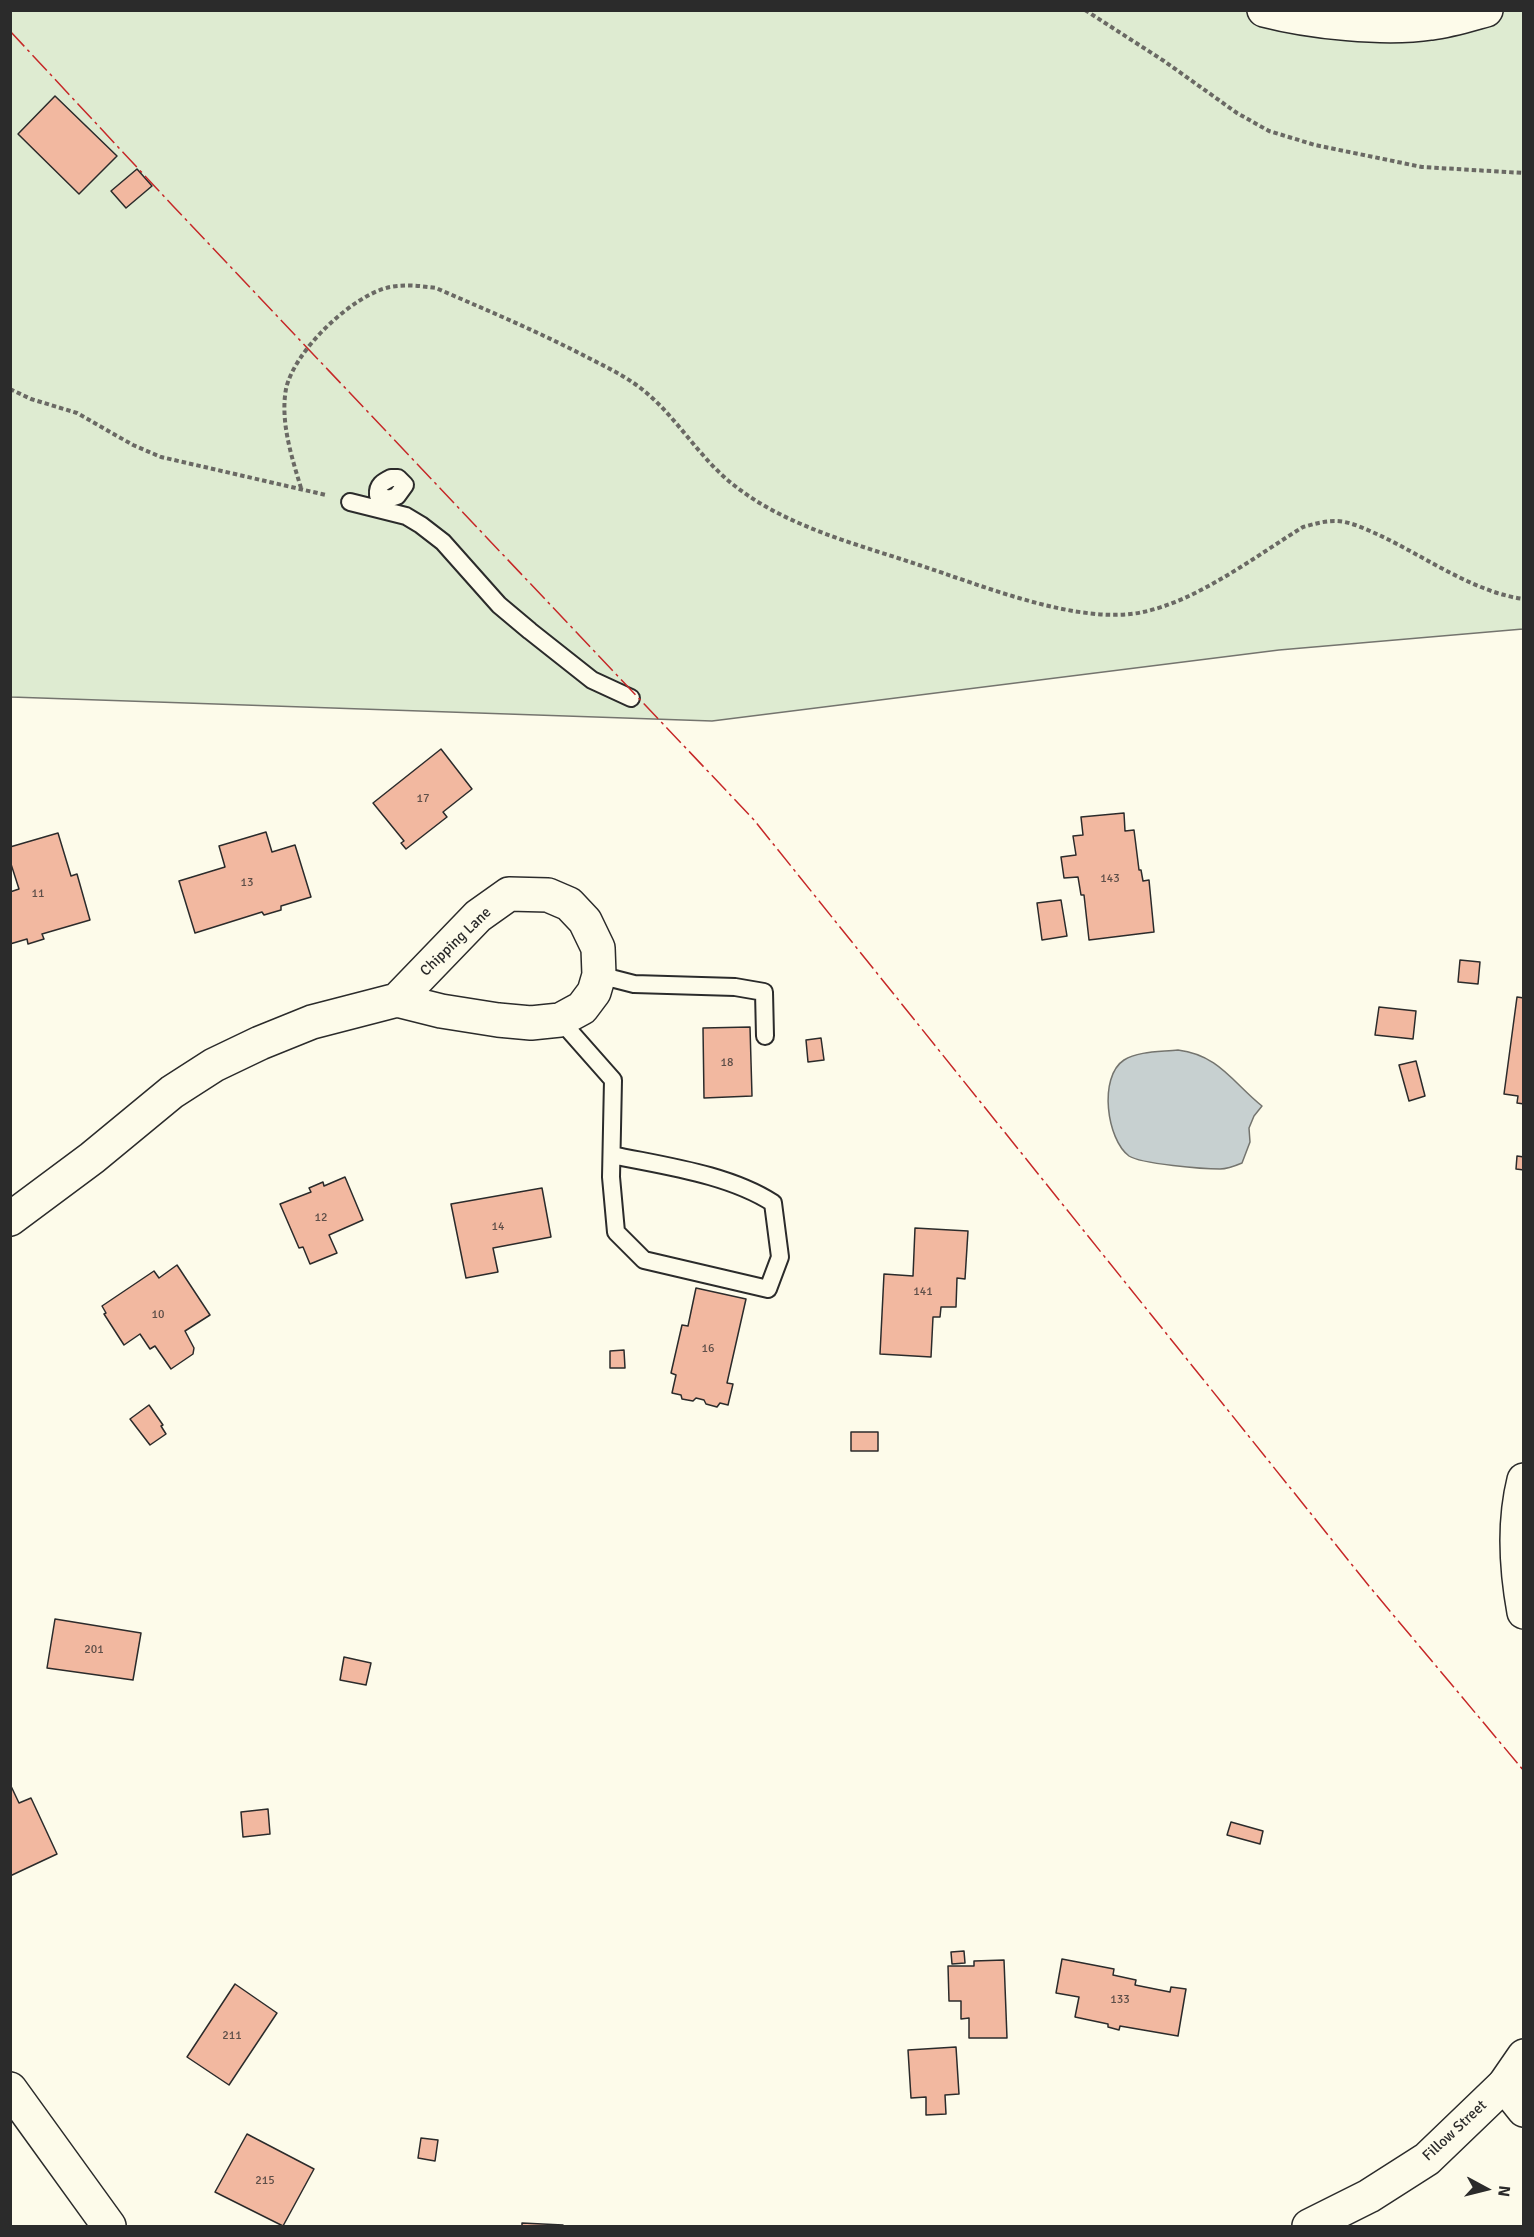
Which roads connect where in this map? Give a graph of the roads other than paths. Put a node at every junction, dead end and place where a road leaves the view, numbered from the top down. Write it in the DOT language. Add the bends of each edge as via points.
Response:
graph roads {
  1 [pos="1264,10"];
  2 [pos="1486,10"];
  3 [pos="350,502"];
  4 [pos="631,698"];
  5 [pos="599,975"];
  6 [pos="397,1000"];
  7 [pos="560,1020"];
  8 [pos="765,1036"];
  9 [pos="612,1155"];
  10 [pos="10,1219"];
  11 [pos="1524,1480"];
  12 [pos="1524,1612"];
  13 [pos="1524,2056"];
  14 [pos="10,2089"];
  15 [pos="1514,2097"];
  16 [pos="109,2226"];
  17 [pos="1309,2226"];
  1 -- 2 [label="street" via="1295,18 1384,25 1430,24"];
  3 -- 4 [label="lane" via="377,502 421,525 443,542 499,605 530,631 592,680"];
  5 -- 6 [label="street, Chipping Lane" via="598,948 585,921 569,904 548,895 509,894 478,916"];
  5 -- 7 [label="street, Chipping Lane" via="594,992 582,1008"];
  5 -- 8 [label="lane" via="634,984 735,987 764,992"];
  6 -- 7 [label="street, Chipping Lane" via="498,1020"];
  6 -- 10 [label="street, Chipping Lane" via="312,1022 214,1065 172,1092"];
  7 -- 9 [label="lane" via="613,1080"];
  9 -- 9 [label="lane" via="616,1232 644,1260 768,1289 780,1257 772,1203 754,1191 716,1179"];
  11 -- 12 [label="street" via="1516,1552"];
  13 -- 15 [label="street, Fillow Street"];
  14 -- 16 [label="street"];
  15 -- 17 [label="street, Fillow Street" via="1369,2196"];
}
